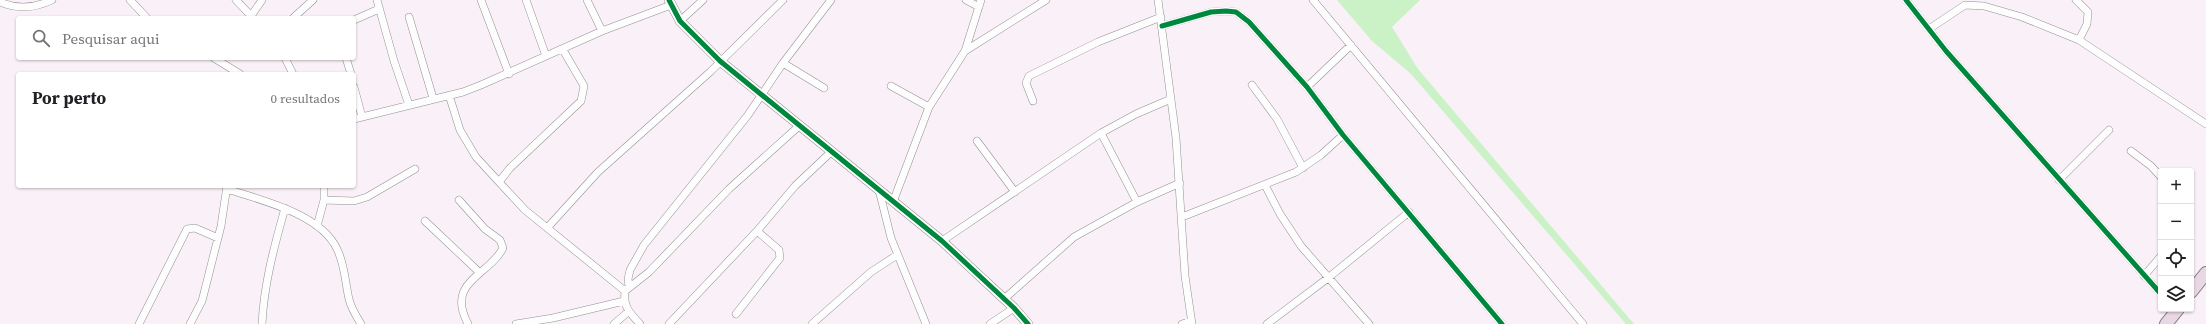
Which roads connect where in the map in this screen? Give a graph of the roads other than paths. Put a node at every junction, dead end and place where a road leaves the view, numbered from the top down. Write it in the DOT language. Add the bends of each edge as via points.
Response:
graph roads {
  1 [pos="52,0"];
  2 [pos="130,0"];
  3 [pos="236,0"];
  4 [pos="262,0"];
  5 [pos="312,0"];
  6 [pos="377,0"];
  7 [pos="481,0"];
  8 [pos="526,0"];
  9 [pos="587,0"];
  10 [pos="703,0"];
  11 [pos="783,0"];
  12 [pos="831,0"];
  13 [pos="966,0"];
  14 [pos="1046,0"];
  15 [pos="1158,0"];
  16 [pos="1313,0"];
  17 [pos="1906,0"];
  18 [pos="2076,0"];
  19 [pos="0,2"];
  20 [pos="670,2"];
  21 [pos="980,4"];
  22 [pos="379,9"];
  23 [pos="145,16"];
  24 [pos="251,16"];
  25 [pos="253,16"];
  26 [pos="295,16"];
  27 [pos="409,17"];
  28 [pos="1161,17"];
  29 [pos="356,19"];
  30 [pos="680,22"];
  31 [pos="1162,26"];
  32 [pos="1929,29"];
  33 [pos="602,31"];
  34 [pos="2079,40"];
  35 [pos="1351,45"];
  36 [pos="563,50"];
  37 [pos="965,50"];
  38 [pos="546,56"];
  39 [pos="217,60"];
  40 [pos="286,60"];
  41 [pos="346,60"];
  42 [pos="720,61"];
  43 [pos="783,63"];
  44 [pos="237,72"];
  45 [pos="292,72"];
  46 [pos="350,72"];
  47 [pos="509,74"];
  48 [pos="891,86"];
  49 [pos="1252,86"];
  50 [pos="1307,87"];
  51 [pos="824,88"];
  52 [pos="356,94"];
  53 [pos="449,95"];
  54 [pos="762,95"];
  55 [pos="433,98"];
  56 [pos="1171,99"];
  57 [pos="1033,101"];
  58 [pos="409,105"];
  59 [pos="929,107"];
  60 [pos="362,117"];
  61 [pos="356,118"];
  62 [pos="2206,124"];
  63 [pos="799,126"];
  64 [pos="2109,130"];
  65 [pos="1102,133"];
  66 [pos="1343,134"];
  67 [pos="977,141"];
  68 [pos="2131,151"];
  69 [pos="831,152"];
  70 [pos="1303,168"];
  71 [pos="415,169"];
  72 [pos="2158,174"];
  73 [pos="2059,180"];
  74 [pos="499,182"];
  75 [pos="1180,183"];
  76 [pos="1265,186"];
  77 [pos="227,188"];
  78 [pos="230,188"];
  79 [pos="324,188"];
  80 [pos="879,190"];
  81 [pos="1015,192"];
  82 [pos="324,200"];
  83 [pos="459,200"];
  84 [pos="893,202"];
  85 [pos="1137,202"];
  86 [pos="285,208"];
  87 [pos="1409,212"];
  88 [pos="1182,217"];
  89 [pos="425,221"];
  90 [pos="317,226"];
  91 [pos="548,227"];
  92 [pos="757,231"];
  93 [pos="218,238"];
  94 [pos="942,241"];
  95 [pos="897,255"];
  96 [pos="2158,260"];
  97 [pos="479,272"];
  98 [pos="2206,273"];
  99 [pos="2144,276"];
  100 [pos="1328,278"];
  101 [pos="2194,288"];
  102 [pos="627,289"];
  103 [pos="2158,291"];
  104 [pos="1004,299"];
  105 [pos="624,301"];
  106 [pos="1014,308"];
  107 [pos="628,312"];
  108 [pos="2175,312"];
  109 [pos="736,314"];
  110 [pos="1191,323"];
  111 [pos="138,324"];
  112 [pos="190,324"];
  113 [pos="262,324"];
  114 [pos="361,324"];
  115 [pos="468,324"];
  116 [pos="516,324"];
  117 [pos="614,324"];
  118 [pos="640,324"];
  119 [pos="669,324"];
  120 [pos="812,324"];
  121 [pos="926,324"];
  122 [pos="990,324"];
  123 [pos="1028,324"];
  124 [pos="1182,324"];
  125 [pos="1267,324"];
  126 [pos="1369,324"];
  127 [pos="1502,324"];
  128 [pos="1583,324"];
  129 [pos="2166,324"];
  1 -- 19 [label="street" via="29,8"];
  2 -- 23 [label="street"];
  3 -- 24 [label="street"];
  4 -- 25 [label="street"];
  5 -- 26 [label="street"];
  6 -- 22 [label="street"];
  7 -- 47 [label="street"];
  8 -- 38 [label="street"];
  9 -- 33 [label="street"];
  10 -- 30 [label="street"];
  11 -- 42 [label="street"];
  12 -- 43 [label="street"];
  13 -- 21 [label="street"];
  14 -- 37 [label="street"];
  15 -- 28 [label="street"];
  16 -- 35 [label="street"];
  17 -- 32 [label="street"];
  18 -- 34 [label="street" via="2088,12 2087,24"];
  20 -- 30 [label="street"];
  20 -- 33 [label="street"];
  21 -- 37 [label="street"];
  22 -- 29 [label="street"];
  22 -- 58 [label="street"];
  27 -- 55 [label="street"];
  28 -- 31 [label="street"];
  28 -- 57 [label="street" via="1098,42 1029,76 1026,83"];
  30 -- 42 [label="street"];
  31 -- 50 [label="street" via="1211,12 1236,12 1266,40"];
  31 -- 56 [label="street"];
  32 -- 34 [label="street" via="1965,5 1975,4 2022,17"];
  32 -- 73 [label="street"];
  33 -- 36 [label="street"];
  34 -- 62 [label="street"];
  35 -- 50 [label="street"];
  35 -- 128 [label="street"];
  36 -- 38 [label="street"];
  36 -- 74 [label="street" via="581,79 584,94 581,101 510,168"];
  37 -- 59 [label="street"];
  38 -- 47 [label="street"];
  39 -- 44 [label="street"];
  40 -- 45 [label="street"];
  41 -- 46 [label="street"];
  42 -- 54 [label="street"];
  42 -- 91 [label="street" via="598,172"];
  43 -- 51 [label="street"];
  43 -- 54 [label="street"];
  47 -- 53 [label="street"];
  48 -- 59 [label="street"];
  49 -- 70 [label="street" via="1276,119"];
  50 -- 66 [label="street"];
  52 -- 60 [label="street"];
  53 -- 55 [label="street"];
  53 -- 74 [label="street" via="460,130 476,156"];
  54 -- 63 [label="street"];
  54 -- 102 [label="street" via="641,250 630,270"];
  55 -- 58 [label="street"];
  56 -- 65 [label="street" via="1136,114"];
  56 -- 75 [label="street"];
  58 -- 60 [label="street"];
  59 -- 84 [label="street"];
  60 -- 61 [label="street"];
  63 -- 69 [label="street"];
  63 -- 102 [label="street" via="730,189 648,272"];
  64 -- 73 [label="street"];
  65 -- 81 [label="street"];
  65 -- 85 [label="street"];
  66 -- 70 [label="street"];
  66 -- 87 [label="street"];
  67 -- 81 [label="street"];
  68 -- 72 [label="street"];
  69 -- 80 [label="street"];
  69 -- 92 [label="street" via="795,186"];
  70 -- 76 [label="street"];
  71 -- 82 [label="street" via="367,197 354,201"];
  73 -- 99 [label="street"];
  74 -- 91 [label="street" via="526,210"];
  75 -- 85 [label="street"];
  75 -- 88 [label="street"];
  76 -- 88 [label="street"];
  76 -- 100 [label="street" via="1301,246"];
  77 -- 93 [label="street"];
  78 -- 86 [label="street"];
  79 -- 82 [label="street"];
  80 -- 84 [label="street"];
  80 -- 95 [label="street"];
  81 -- 94 [label="street"];
  82 -- 90 [label="street"];
  83 -- 97 [label="street" via="502,243 501,252"];
  84 -- 94 [label="street"];
  85 -- 104 [label="street" via="1074,237"];
  86 -- 90 [label="street"];
  86 -- 113 [label="street" via="271,258"];
  87 -- 100 [label="street"];
  87 -- 127 [label="street"];
  88 -- 110 [label="street"];
  89 -- 97 [label="street"];
  90 -- 114 [label="street" via="337,248 344,269 349,300"];
  91 -- 102 [label="street"];
  92 -- 109 [label="street" via="779,250 780,258"];
  92 -- 119 [label="street"];
  93 -- 111 [label="street" via="195,228 188,229"];
  93 -- 112 [label="street" via="202,301"];
  94 -- 104 [label="street"];
  95 -- 120 [label="street" via="871,272"];
  95 -- 121 [label="street"];
  96 -- 99 [label="street"];
  97 -- 115 [label="street" via="470,282 461,304"];
  98 -- 101 [label="highway"];
  99 -- 103 [label="street"];
  100 -- 125 [label="street"];
  100 -- 126 [label="street"];
  102 -- 105 [label="street"];
  104 -- 106 [label="street"];
  105 -- 107 [label="street"];
  105 -- 116 [label="street"];
  106 -- 122 [label="street"];
  106 -- 123 [label="street"];
  107 -- 117 [label="street"];
  107 -- 118 [label="street"];
  108 -- 129 [label="highway"];
  110 -- 124 [label="street"];
}
